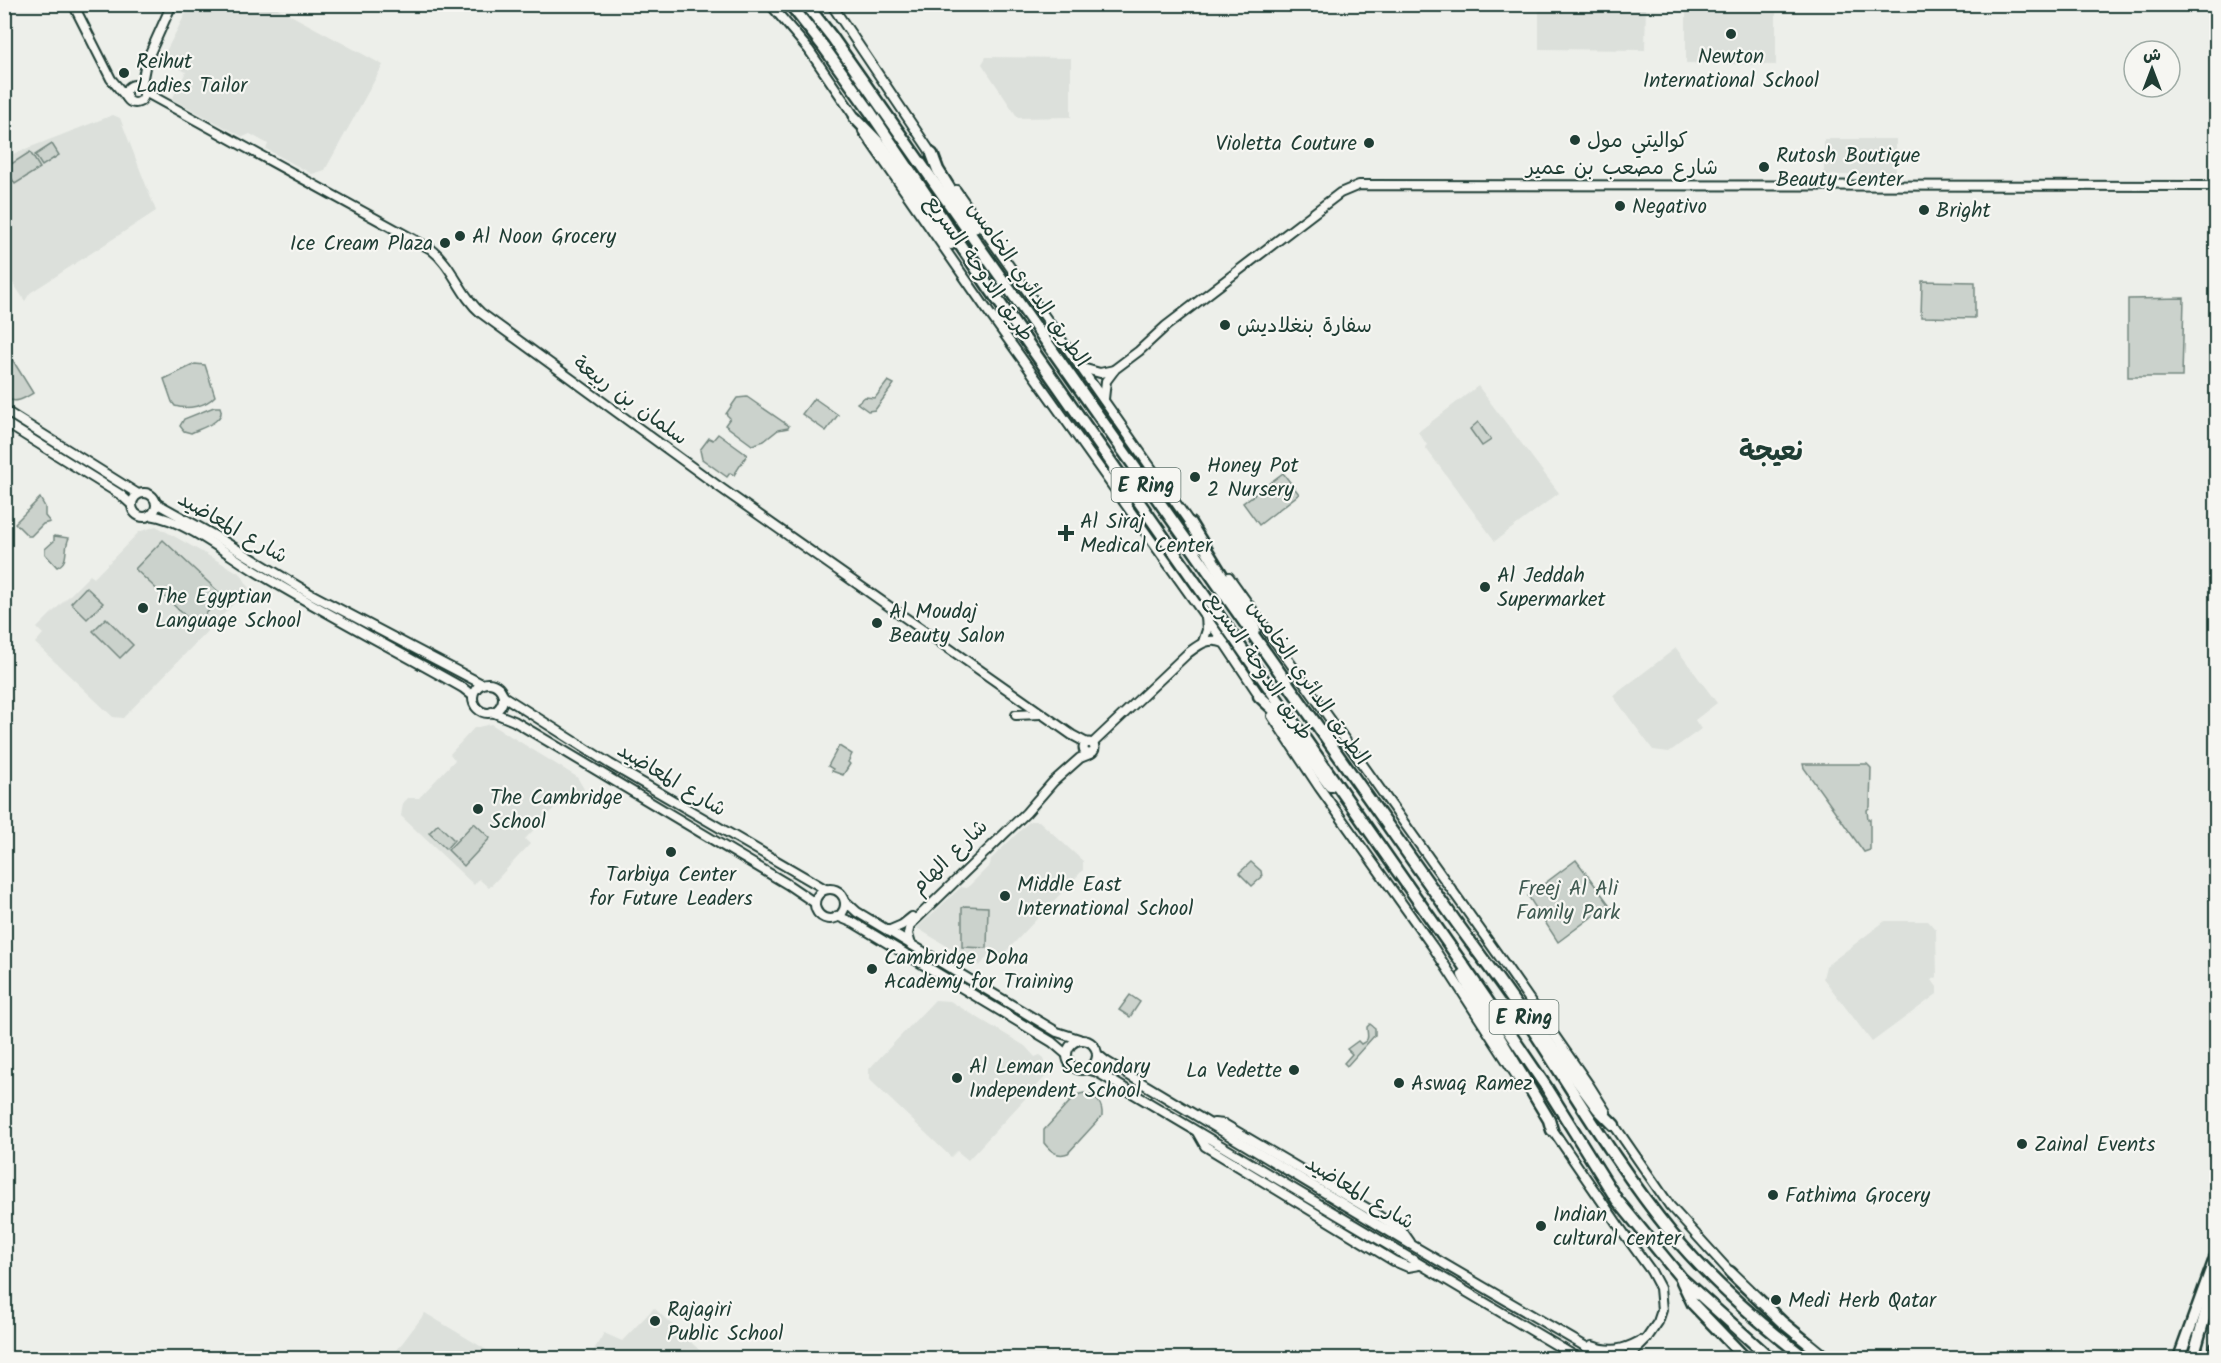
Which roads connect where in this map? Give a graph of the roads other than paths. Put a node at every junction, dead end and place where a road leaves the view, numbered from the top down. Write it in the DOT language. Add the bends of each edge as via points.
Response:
graph roads {
  1 [pos="74,4"];
  2 [pos="172,4"];
  3 [pos="770,4"];
  4 [pos="790,4"];
  5 [pos="806,4"];
  6 [pos="831,4"];
  7 [pos="144,67"];
  8 [pos="110,73"];
  9 [pos="130,86"];
  10 [pos="142,89"];
  11 [pos="127,98"];
  12 [pos="141,100"];
  13 [pos="162,103"];
  14 [pos="855,118"];
  15 [pos="932,154"];
  16 [pos="2217,186"];
  17 [pos="2191,187"];
  18 [pos="2217,190"];
  19 [pos="1002,281"];
  20 [pos="990,289"];
  21 [pos="1079,365"];
  22 [pos="1115,369"];
  23 [pos="1106,404"];
  24 [pos="4,410"];
  25 [pos="4,422"];
  26 [pos="1108,456"];
  27 [pos="138,494"];
  28 [pos="1126,502"];
  29 [pos="156,503"];
  30 [pos="132,505"];
  31 [pos="150,515"];
  32 [pos="1190,524"];
  33 [pos="1206,617"];
  34 [pos="1203,642"];
  35 [pos="1225,644"];
  36 [pos="482,684"];
  37 [pos="1290,689"];
  38 [pos="473,696"];
  39 [pos="503,696"];
  40 [pos="1259,696"];
  41 [pos="492,712"];
  42 [pos="1042,714"];
  43 [pos="1016,715"];
  44 [pos="1087,749"];
  45 [pos="1033,803"];
  46 [pos="1350,803"];
  47 [pos="825,889"];
  48 [pos="844,901"];
  49 [pos="814,903"];
  50 [pos="837,916"];
  51 [pos="888,931"];
  52 [pos="911,945"];
  53 [pos="1461,963"];
  54 [pos="1529,1024"];
  55 [pos="1079,1040"];
  56 [pos="1066,1054"];
  57 [pos="1097,1054"];
  58 [pos="1087,1069"];
  59 [pos="1614,1125"];
  60 [pos="1552,1130"];
  61 [pos="1197,1132"];
  62 [pos="1293,1189"];
  63 [pos="1280,1191"];
  64 [pos="2217,1256"];
  65 [pos="1419,1265"];
  66 [pos="1730,1272"];
  67 [pos="2217,1276"];
  68 [pos="1681,1278"];
  69 [pos="1647,1338"];
  70 [pos="1575,1339"];
  71 [pos="2217,1348"];
  72 [pos="1563,1350"];
  73 [pos="1570,1359"];
  74 [pos="1578,1359"];
  75 [pos="1605,1359"];
  76 [pos="1626,1359"];
  77 [pos="1745,1359"];
  78 [pos="1770,1359"];
  79 [pos="1804,1359"];
  80 [pos="1826,1359"];
  81 [pos="2179,1359"];
  82 [pos="2193,1359"];
  83 [pos="2214,1359"];
  1 -- 8 [label="street"];
  2 -- 7 [label="street"];
  3 -- 14 [label="street, طريق الدوحة السريع" via="809,51"];
  4 -- 20 [label="highway, الطريق الدائري الخامس / E Ring" via="871,113"];
  5 -- 19 [label="highway, الطريق الدائري الخامس / E Ring"];
  6 -- 15 [label="street, طريق الدوحة السريع"];
  7 -- 9 [label="street"];
  7 -- 10 [label="street"];
  8 -- 9 [label="street" via="119,83"];
  8 -- 11 [label="street"];
  9 -- 10 [label="street"];
  9 -- 11 [label="street"];
  10 -- 12 [label="street"];
  10 -- 13 [label="street, سلمان بن ربيعة"];
  11 -- 12 [label="street"];
  12 -- 13 [label="street, سلمان بن ربيعة"];
  13 -- 42 [label="street, سلمان بن ربيعة" via="430,249 442,259 481,313"];
  14 -- 20 [label="highway" via="881,145 975,276"];
  14 -- 28 [label="street, طريق الدوحة السريع"];
  15 -- 19 [label="highway" via="995,262"];
  15 -- 21 [label="street, طريق الدوحة السريع"];
  16 -- 17 [label="street, شارع مصعب بن عمير"];
  17 -- 18 [label="street, شارع مصعب بن عمير"];
  17 -- 22 [label="street, شارع مصعب بن عمير" via="1359,185 1334,197"];
  19 -- 37 [label="highway, الطريق الدائري الخامس / E Ring"];
  20 -- 26 [label="highway, الطريق الدائري الخامس / E Ring"];
  21 -- 22 [label="street" via="1100,373"];
  21 -- 23 [label="street, طريق الدوحة السريع"];
  22 -- 23 [label="street" via="1106,381"];
  23 -- 32 [label="street, طريق الدوحة السريع"];
  24 -- 27 [label="street"];
  25 -- 30 [label="street"];
  26 -- 28 [label="highway"];
  26 -- 46 [label="highway, الطريق الدائري الخامس / E Ring"];
  27 -- 29 [label="street" via="150,495"];
  27 -- 30 [label="street"];
  28 -- 33 [label="street, طريق الدوحة السريع"];
  29 -- 31 [label="street"];
  29 -- 36 [label="street, شارع المعاضيد" via="309,593"];
  30 -- 31 [label="street" via="137,515"];
  31 -- 38 [label="street, شارع المعاضيد" via="211,543"];
  32 -- 37 [label="highway"];
  32 -- 59 [label="street, طريق الدوحة السريع" via="1549,1027"];
  33 -- 34 [label="street"];
  33 -- 35 [label="street, طريق الدوحة السريع"];
  34 -- 35 [label="street"];
  34 -- 44 [label="street, شارع الهام"];
  35 -- 40 [label="street, طريق الدوحة السريع"];
  36 -- 38 [label="street"];
  36 -- 39 [label="street" via="495,685"];
  37 -- 54 [label="highway, الطريق الدائري الخامس / E Ring"];
  38 -- 41 [label="street" via="479,710"];
  39 -- 41 [label="street" via="501,706"];
  39 -- 47 [label="street, شارع المعاضيد" via="610,764"];
  40 -- 46 [label="highway" via="1273,709 1336,795"];
  40 -- 60 [label="street, طريق الدوحة السريع" via="1433,947"];
  41 -- 49 [label="street, شارع المعاضيد" via="514,721"];
  42 -- 43 [label="street"];
  42 -- 44 [label="street, سلمان بن ربيعة"];
  44 -- 45 [label="street, شارع الهام"];
  45 -- 51 [label="street, شارع الهام" via="906,922"];
  45 -- 52 [label="street, شارع الهام" via="910,925"];
  46 -- 53 [label="highway, الطريق الدائري الخامس / E Ring"];
  47 -- 48 [label="street" via="840,892"];
  47 -- 49 [label="street"];
  48 -- 50 [label="street"];
  48 -- 51 [label="street"];
  49 -- 50 [label="street" via="823,917"];
  50 -- 56 [label="street" via="1052,1042"];
  51 -- 52 [label="street"];
  52 -- 55 [label="street" via="1057,1032"];
  53 -- 60 [label="highway" via="1469,987 1550,1120"];
  53 -- 68 [label="highway, الطريق الدائري الخامس / E Ring" via="1617,1200"];
  54 -- 59 [label="highway" via="1549,1042"];
  54 -- 79 [label="highway, الطريق الدائري الخامس / E Ring" via="1618,1161 1673,1234 1720,1285"];
  55 -- 56 [label="street" via="1070,1044"];
  55 -- 57 [label="street" via="1089,1041"];
  56 -- 58 [label="street" via="1071,1066"];
  57 -- 58 [label="street" via="1095,1063"];
  57 -- 70 [label="street, شارع المعاضيد"];
  58 -- 61 [label="street, شارع المعاضيد"];
  59 -- 66 [label="street, طريق الدوحة السريع" via="1670,1206"];
  60 -- 69 [label="street, طريق الدوحة السريع" via="1656,1280 1662,1310"];
  61 -- 62 [label="street, شارع المعاضيد"];
  61 -- 63 [label="street" via="1205,1146"];
  62 -- 63 [label="street"];
  62 -- 65 [label="street, شارع المعاضيد"];
  63 -- 65 [label="street" via="1398,1263 1408,1267"];
  64 -- 81 [label="highway"];
  65 -- 72 [label="street, شارع المعاضيد"];
  66 -- 80 [label="highway"];
  67 -- 82 [label="highway"];
  68 -- 77 [label="highway" via="1693,1304"];
  68 -- 78 [label="highway, الطريق الدائري الخامس / E Ring"];
  69 -- 70 [label="street" via="1614,1351"];
  69 -- 76 [label="street, طريق الدوحة السريع"];
  70 -- 75 [label="street, شارع المعاضيد"];
  71 -- 83 [label="highway"];
  72 -- 73 [label="main road"];
  72 -- 74 [label="street, شارع المعاضيد"];
}
